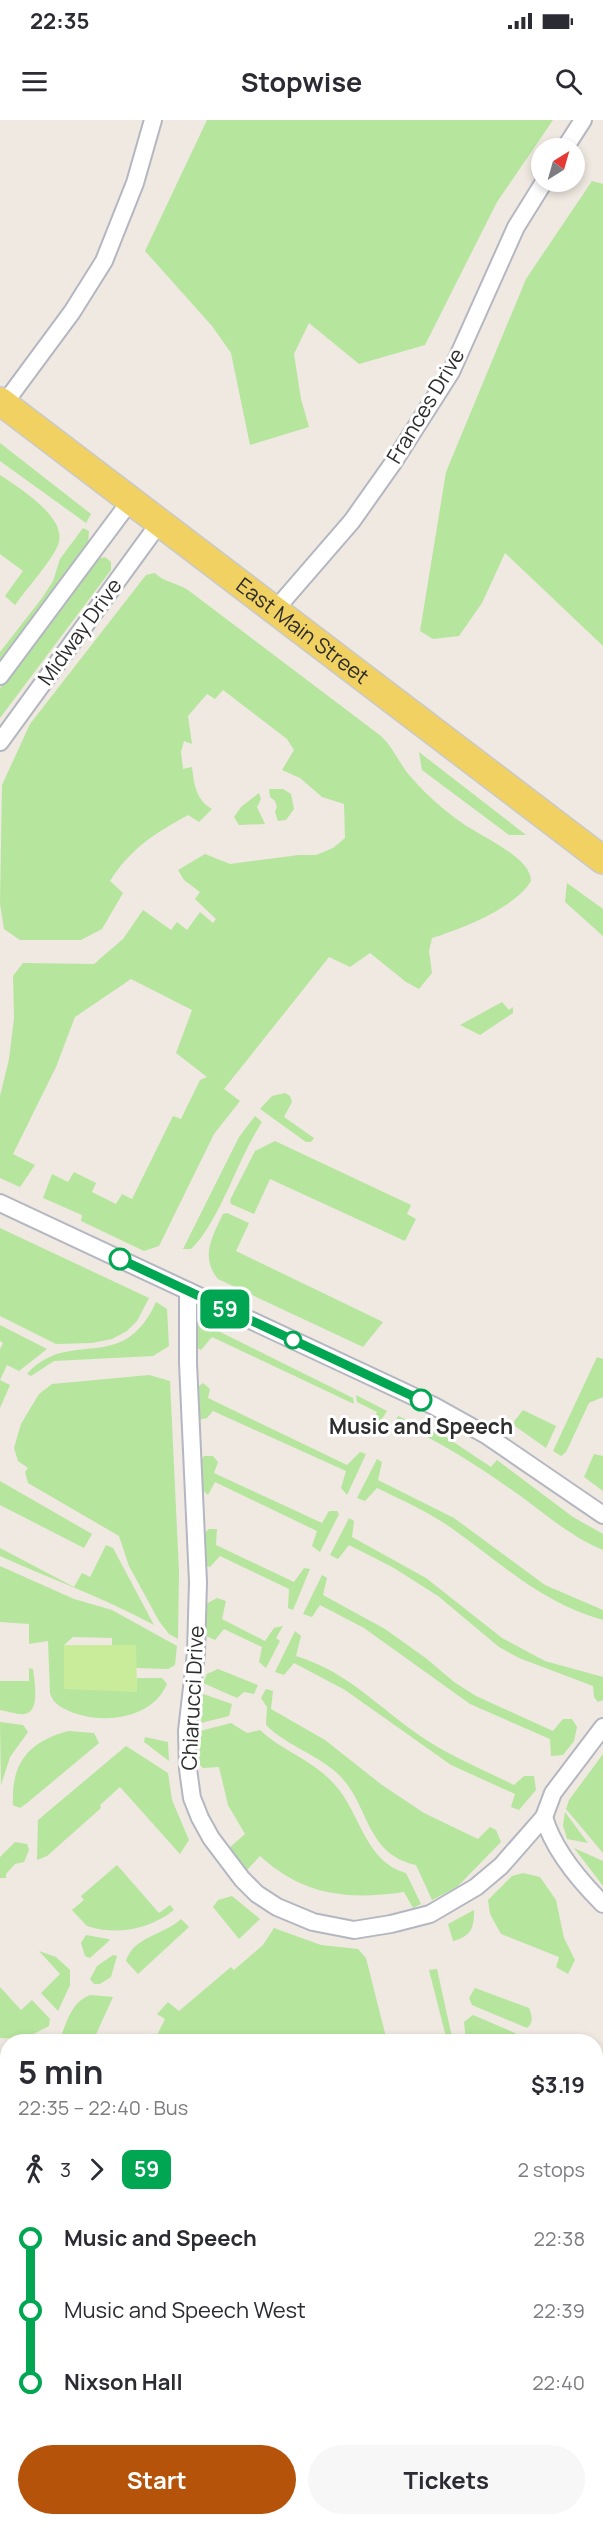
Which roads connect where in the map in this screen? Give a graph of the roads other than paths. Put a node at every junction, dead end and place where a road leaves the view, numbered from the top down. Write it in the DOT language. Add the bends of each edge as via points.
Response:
graph roads {
  1 [pos="583,120"];
  2 [pos="150,121"];
  3 [pos="571,138"];
  4 [pos="538,192"];
  5 [pos="2,402"];
  6 [pos="131,500"];
  7 [pos="160,522"];
  8 [pos="275,610"];
  9 [pos="0,676"];
  10 [pos="0,742"];
  11 [pos="603,860"];
  12 [pos="0,1203"];
  13 [pos="188,1291"];
  14 [pos="603,1515"];
  15 [pos="603,1727"];
  16 [pos="544,1817"];
  17 [pos="603,1904"];
  1 -- 3 [label="street"];
  2 -- 5 [label="street" via="135,183 104,261 77,304"];
  4 -- 8 [label="street, Frances Drive" via="516,227 452,372 352,521"];
  5 -- 6 [label="main road, East Main Street"];
  6 -- 7 [label="main road, East Main Street"];
  6 -- 9 [label="street, Midway Drive"];
  7 -- 8 [label="main road, East Main Street"];
  7 -- 10 [label="street, Midway Drive"];
  8 -- 11 [label="main road, East Main Street"];
  12 -- 13 [label="street"];
  13 -- 14 [label="street" via="443,1411 495,1441"];
  13 -- 16 [label="street, Chiarucci Drive" via="198,1582 196,1653 187,1731 188,1769 192,1798 211,1838 257,1894 314,1922 354,1929 430,1914 476,1887 501,1866"];
  15 -- 16 [label="street, Chiarucci Drive" via="553,1793"];
  16 -- 17 [label="street" via="561,1851"];
}
